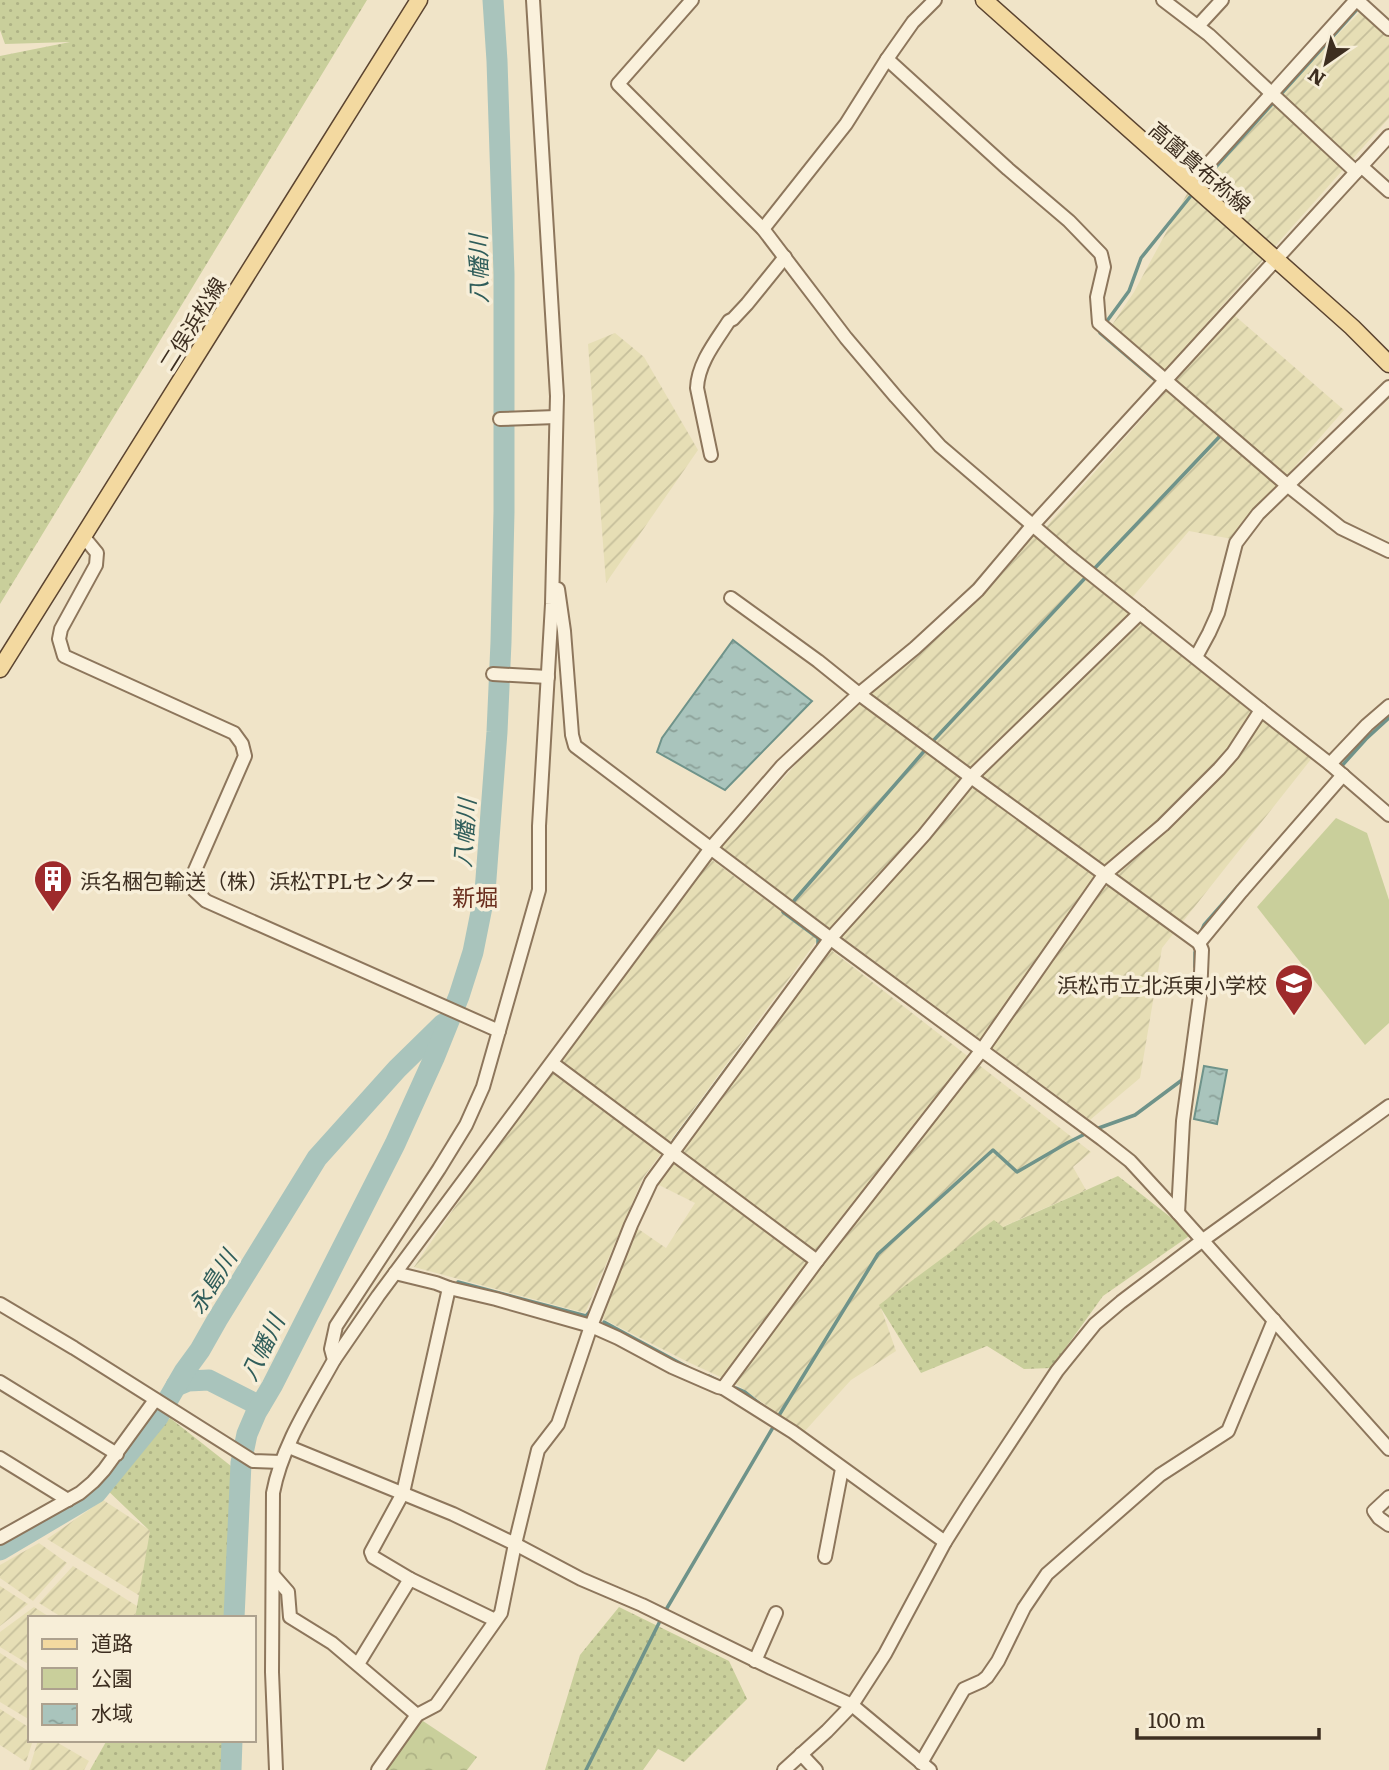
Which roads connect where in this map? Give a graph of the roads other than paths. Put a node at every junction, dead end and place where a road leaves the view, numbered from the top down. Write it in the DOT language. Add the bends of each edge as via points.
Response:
graph roads {
  1 [pos="419,0"];
  2 [pos="533,0"];
  3 [pos="692,0"];
  4 [pos="935,0"];
  5 [pos="984,0"];
  6 [pos="1163,0"];
  7 [pos="1222,0"];
  8 [pos="1359,2"];
  9 [pos="1198,26"];
  10 [pos="1389,29"];
  11 [pos="887,59"];
  12 [pos="1274,96"];
  13 [pos="1389,136"];
  14 [pos="1359,169"];
  15 [pos="1190,184"];
  16 [pos="1389,191"];
  17 [pos="763,229"];
  18 [pos="785,257"];
  19 [pos="1276,261"];
  20 [pos="1389,364"];
  21 [pos="1164,381"];
  22 [pos="1389,387"];
  23 [pos="556,418"];
  24 [pos="500,419"];
  25 [pos="711,456"];
  26 [pos="1287,485"];
  27 [pos="1032,526"];
  28 [pos="83,536"];
  29 [pos="1389,551"];
  30 [pos="553,557"];
  31 [pos="731,598"];
  32 [pos="1140,613"];
  33 [pos="1195,657"];
  34 [pos="0,669"];
  35 [pos="493,674"];
  36 [pos="548,677"];
  37 [pos="859,694"];
  38 [pos="1389,706"];
  39 [pos="1261,710"];
  40 [pos="1337,770"];
  41 [pos="971,778"];
  42 [pos="1389,815"];
  43 [pos="711,848"];
  44 [pos="1104,875"];
  45 [pos="831,939"];
  46 [pos="1199,943"];
  47 [pos="499,1031"];
  48 [pos="981,1051"];
  49 [pos="552,1063"];
  50 [pos="1389,1106"];
  51 [pos="672,1153"];
  52 [pos="1178,1213"];
  53 [pos="1203,1240"];
  54 [pos="817,1261"];
  55 [pos="395,1273"];
  56 [pos="449,1288"];
  57 [pos="0,1304"];
  58 [pos="1274,1320"];
  59 [pos="591,1326"];
  60 [pos="334,1360"];
  61 [pos="0,1382"];
  62 [pos="723,1388"];
  63 [pos="155,1400"];
  64 [pos="289,1447"];
  65 [pos="1389,1449"];
  66 [pos="117,1454"];
  67 [pos="0,1458"];
  68 [pos="281,1462"];
  69 [pos="842,1469"];
  70 [pos="403,1493"];
  71 [pos="1389,1497"];
  72 [pos="68,1500"];
  73 [pos="1389,1525"];
  74 [pos="2,1535"];
  75 [pos="945,1542"];
  76 [pos="515,1544"];
  77 [pos="825,1557"];
  78 [pos="274,1576"];
  79 [pos="410,1579"];
  80 [pos="776,1614"];
  81 [pos="495,1620"];
  82 [pos="755,1661"];
  83 [pos="358,1664"];
  84 [pos="852,1704"];
  85 [pos="417,1714"];
  86 [pos="801,1754"];
  87 [pos="925,1766"];
  88 [pos="276,1770"];
  89 [pos="378,1770"];
  90 [pos="785,1770"];
  91 [pos="816,1770"];
  1 -- 28 [label="main road, 二俣浜松線"];
  2 -- 23 [label="street"];
  3 -- 17 [label="street" via="618,84"];
  4 -- 11 [label="street"];
  5 -- 15 [label="main road, 高薗貴布祢線"];
  6 -- 9 [label="street"];
  7 -- 9 [label="street"];
  8 -- 10 [label="street"];
  8 -- 12 [label="street"];
  9 -- 12 [label="street"];
  11 -- 17 [label="street" via="846,124"];
  11 -- 21 [label="street" via="1094,245 1104,267 1097,298 1099,323"];
  12 -- 14 [label="street"];
  12 -- 15 [label="street"];
  13 -- 14 [label="street"];
  14 -- 16 [label="street"];
  14 -- 19 [label="street"];
  15 -- 19 [label="main road, 高薗貴布祢線"];
  17 -- 18 [label="street"];
  18 -- 25 [label="street" via="708,352 697,388"];
  18 -- 27 [label="street" via="846,338 940,446"];
  19 -- 20 [label="main road, 高薗貴布祢線"];
  19 -- 21 [label="street"];
  21 -- 26 [label="street"];
  21 -- 27 [label="street"];
  22 -- 26 [label="street"];
  23 -- 24 [label="street"];
  23 -- 30 [label="street"];
  26 -- 29 [label="street" via="1341,528"];
  26 -- 33 [label="street" via="1236,543 1218,613"];
  27 -- 32 [label="street"];
  27 -- 37 [label="street" via="978,590"];
  28 -- 34 [label="main road, 二俣浜松線"];
  28 -- 47 [label="street" via="97,553 96,565 61,629 64,656 234,733 242,744 245,757 192,877 193,889 206,901"];
  30 -- 36 [label="street"];
  30 -- 43 [label="street" via="575,746"];
  31 -- 37 [label="street"];
  32 -- 33 [label="street"];
  32 -- 41 [label="street"];
  33 -- 39 [label="street"];
  35 -- 36 [label="street"];
  36 -- 47 [label="street" via="539,891"];
  37 -- 41 [label="street"];
  37 -- 43 [label="street" via="782,766"];
  38 -- 40 [label="street" via="1367,725"];
  39 -- 40 [label="street"];
  39 -- 44 [label="street" via="1226,761 1163,825"];
  40 -- 42 [label="street"];
  40 -- 46 [label="street"];
  41 -- 44 [label="street"];
  41 -- 45 [label="street"];
  43 -- 45 [label="street"];
  43 -- 49 [label="street"];
  44 -- 46 [label="street"];
  44 -- 48 [label="street"];
  45 -- 48 [label="street"];
  45 -- 51 [label="street"];
  46 -- 52 [label="street" via="1200,996 1183,1121"];
  47 -- 60 [label="street" via="466,1125 336,1326 331,1349"];
  48 -- 52 [label="street" via="1130,1161"];
  48 -- 54 [label="street"];
  49 -- 51 [label="street"];
  49 -- 55 [label="street"];
  50 -- 53 [label="street"];
  51 -- 54 [label="street"];
  51 -- 59 [label="street" via="645,1194"];
  52 -- 53 [label="street"];
  53 -- 58 [label="street"];
  53 -- 75 [label="street" via="1121,1302 1077,1343"];
  54 -- 62 [label="street"];
  55 -- 56 [label="street"];
  55 -- 60 [label="street"];
  56 -- 59 [label="street"];
  56 -- 70 [label="street"];
  57 -- 63 [label="street"];
  58 -- 65 [label="street"];
  58 -- 87 [label="street" via="1228,1431 1160,1475 1047,1574 998,1661 982,1681 964,1689"];
  59 -- 62 [label="street"];
  59 -- 76 [label="street" via="558,1424 538,1450"];
  60 -- 64 [label="street"];
  61 -- 66 [label="street"];
  62 -- 69 [label="street"];
  63 -- 66 [label="street"];
  63 -- 68 [label="street" via="253,1461"];
  64 -- 68 [label="street"];
  64 -- 70 [label="street"];
  66 -- 72 [label="street" via="93,1482"];
  67 -- 72 [label="street"];
  68 -- 78 [label="street" via="274,1493"];
  69 -- 75 [label="street"];
  69 -- 77 [label="street"];
  70 -- 76 [label="street"];
  70 -- 79 [label="street" via="371,1552 373,1558"];
  71 -- 73 [label="street" via="1374,1511"];
  72 -- 74 [label="street"];
  75 -- 84 [label="street" via="885,1654"];
  76 -- 81 [label="street" via="501,1612"];
  76 -- 82 [label="street"];
  78 -- 83 [label="street" via="288,1592 290,1617"];
  78 -- 88 [label="street"];
  79 -- 81 [label="street"];
  79 -- 83 [label="street"];
  80 -- 82 [label="street"];
  81 -- 85 [label="street" via="436,1705"];
  82 -- 84 [label="street"];
  83 -- 85 [label="street"];
  84 -- 86 [label="street"];
  84 -- 87 [label="street"];
  85 -- 89 [label="street"];
  86 -- 90 [label="street"];
  86 -- 91 [label="street"];
}
